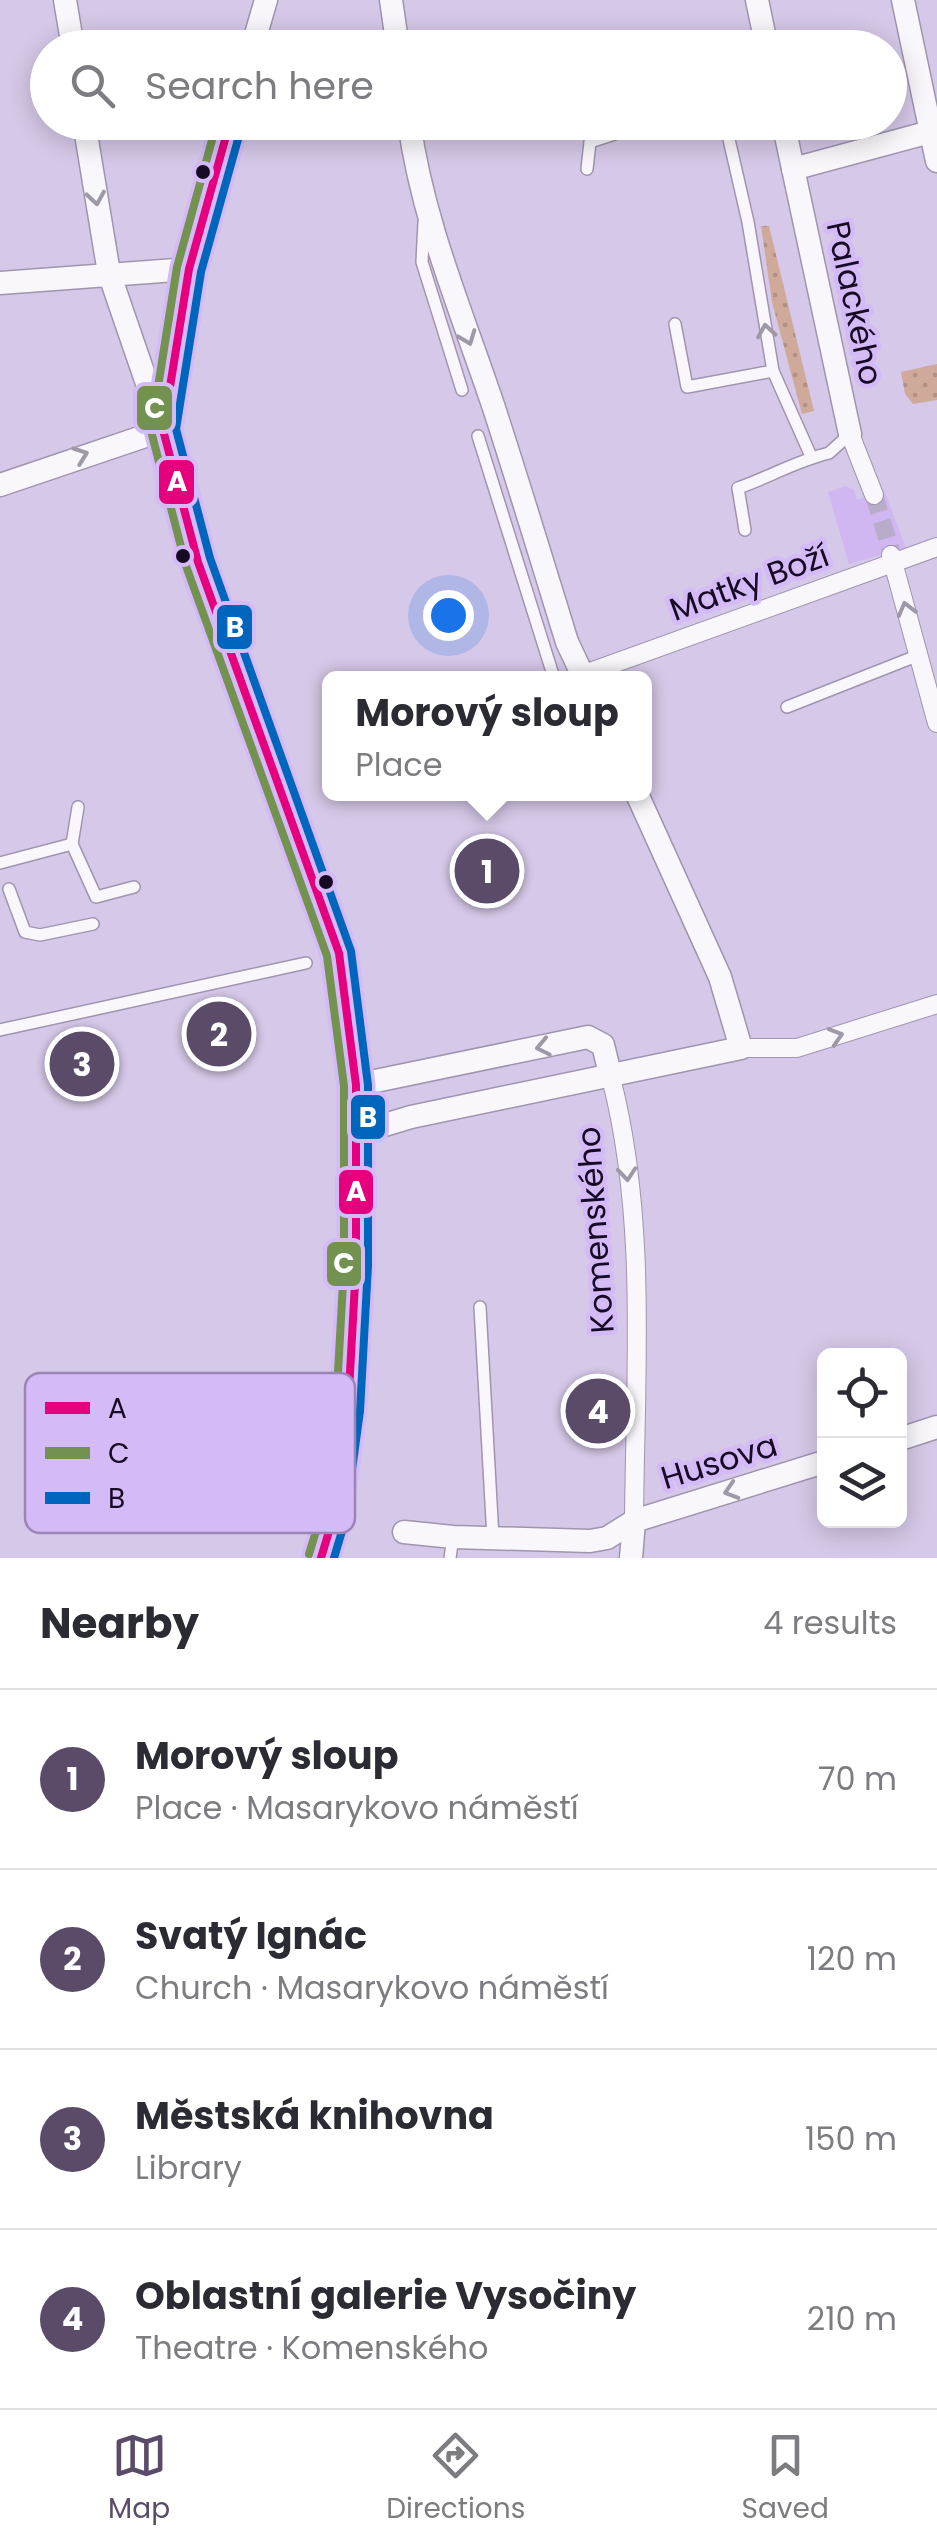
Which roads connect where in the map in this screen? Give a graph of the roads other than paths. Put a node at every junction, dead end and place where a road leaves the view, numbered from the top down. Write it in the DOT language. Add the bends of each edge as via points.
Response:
graph roads {
  1 [pos="65,0"];
  2 [pos="266,0"];
  3 [pos="391,0"];
  4 [pos="757,0"];
  5 [pos="903,0"];
  6 [pos="69,30"];
  7 [pos="257,30"];
  8 [pos="395,30"];
  9 [pos="763,30"];
  10 [pos="934,132"];
  11 [pos="907,139"];
  12 [pos="87,140"];
  13 [pos="225,140"];
  14 [pos="412,140"];
  15 [pos="596,140"];
  16 [pos="730,140"];
  17 [pos="787,140"];
  18 [pos="904,140"];
  19 [pos="937,162"];
  20 [pos="587,169"];
  21 [pos="793,169"];
  22 [pos="426,213"];
  23 [pos="190,268"];
  24 [pos="109,274"];
  25 [pos="0,283"];
  26 [pos="674,324"];
  27 [pos="773,370"];
  28 [pos="462,390"];
  29 [pos="162,430"];
  30 [pos="850,434"];
  31 [pos="478,436"];
  32 [pos="810,454"];
  33 [pos="0,486"];
  34 [pos="874,494"];
  35 [pos="745,530"];
  36 [pos="937,547"];
  37 [pos="892,557"];
  38 [pos="918,655"];
  39 [pos="552,671"];
  40 [pos="580,671"];
  41 [pos="598,671"];
  42 [pos="787,707"];
  43 [pos="937,723"];
  44 [pos="641,801"];
  45 [pos="78,806"];
  46 [pos="72,844"];
  47 [pos="0,863"];
  48 [pos="134,887"];
  49 [pos="9,889"];
  50 [pos="17,918"];
  51 [pos="0,923"];
  52 [pos="93,924"];
  53 [pos="306,963"];
  54 [pos="937,1004"];
  55 [pos="0,1030"];
  56 [pos="741,1048"];
  57 [pos="611,1078"];
  58 [pos="356,1085"];
  59 [pos="358,1133"];
  60 [pos="480,1307"];
  61 [pos="348,1373"];
  62 [pos="937,1428"];
  63 [pos="903,1438"];
  64 [pos="817,1464"];
  65 [pos="634,1522"];
  66 [pos="404,1532"];
  67 [pos="329,1533"];
  68 [pos="493,1539"];
  69 [pos="452,1548"];
  70 [pos="320,1558"];
  71 [pos="631,1558"];
  1 -- 6 [label="street"];
  2 -- 7 [label="street"];
  3 -- 8 [label="street"];
  4 -- 9 [label="street"];
  5 -- 10 [label="street"];
  10 -- 11 [label="street"];
  10 -- 19 [label="street"];
  12 -- 24 [label="street, one-way"];
  13 -- 23 [label="street"];
  14 -- 22 [label="street"];
  15 -- 20 [label="lane" via="590,142"];
  27 -- 16 [label="lane, one-way"];
  17 -- 21 [label="street, Palackého"];
  18 -- 21 [label="street"];
  21 -- 30 [label="street, Palackého"];
  22 -- 28 [label="lane" via="422,262"];
  22 -- 40 [label="street, one-way"];
  23 -- 24 [label="street"];
  23 -- 29 [label="street"];
  24 -- 25 [label="street"];
  24 -- 29 [label="street"];
  26 -- 27 [label="lane" via="687,388"];
  27 -- 32 [label="lane"];
  33 -- 29 [label="street, one-way"];
  29 -- 58 [label="street" via="198,562 339,953"];
  30 -- 32 [label="lane" via="830,454"];
  30 -- 34 [label="street, Palackého"];
  31 -- 39 [label="lane"];
  32 -- 35 [label="lane" via="738,488"];
  36 -- 37 [label="street, Matky Boží"];
  38 -- 37 [label="street, one-way"];
  37 -- 41 [label="street, Matky Boží"];
  38 -- 42 [label="lane"];
  38 -- 43 [label="street"];
  44 -- 56 [label="street" via="720,977"];
  45 -- 46 [label="lane"];
  46 -- 47 [label="lane"];
  46 -- 48 [label="lane" via="96,897"];
  49 -- 50 [label="lane"];
  50 -- 51 [label="lane"];
  50 -- 52 [label="lane" via="25,932 40,935"];
  53 -- 55 [label="lane"];
  56 -- 54 [label="street, one-way" via="797,1048"];
  56 -- 57 [label="street"];
  57 -- 58 [label="street, one-way" via="603,1045 588,1037"];
  57 -- 59 [label="street"];
  57 -- 65 [label="street, Komenského, one-way" via="623,1123 636,1261"];
  58 -- 59 [label="street"];
  59 -- 61 [label="street"];
  60 -- 68 [label="lane"];
  62 -- 63 [label="street"];
  64 -- 65 [label="street, Husova, one-way"];
  65 -- 68 [label="street, Husova" via="590,1541"];
  65 -- 71 [label="street, Komenského"];
  66 -- 69 [label="street, Husova"];
  67 -- 70 [label="street"];
  68 -- 69 [label="street, Husova"];
}
